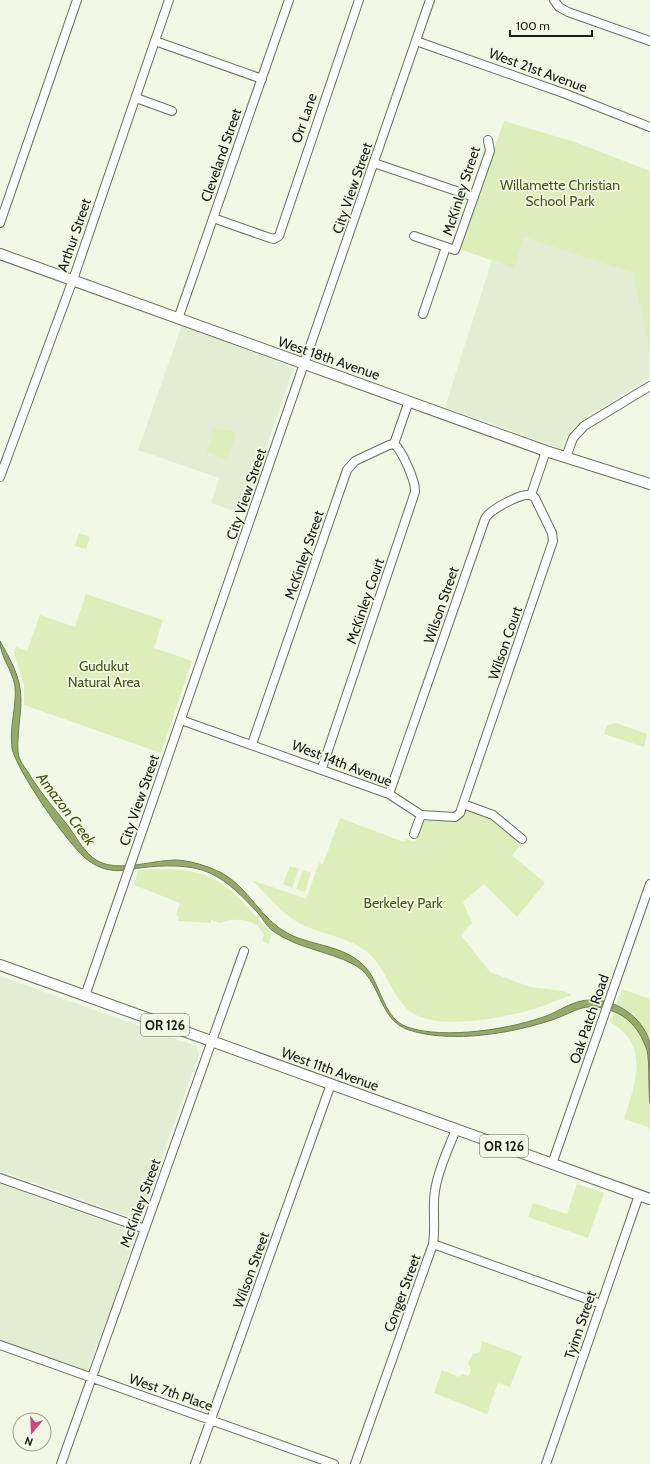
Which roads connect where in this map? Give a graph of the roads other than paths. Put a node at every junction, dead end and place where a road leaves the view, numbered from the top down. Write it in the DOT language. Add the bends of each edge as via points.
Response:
graph roads {
  1 [pos="77,0"];
  2 [pos="170,0"];
  3 [pos="289,0"];
  4 [pos="359,0"];
  5 [pos="430,0"];
  6 [pos="554,0"];
  7 [pos="155,41"];
  8 [pos="416,41"];
  9 [pos="650,41"];
  10 [pos="262,79"];
  11 [pos="136,98"];
  12 [pos="172,111"];
  13 [pos="650,127"];
  14 [pos="488,140"];
  15 [pos="374,163"];
  16 [pos="474,197"];
  17 [pos="213,218"];
  18 [pos="0,223"];
  19 [pos="414,236"];
  20 [pos="446,247"];
  21 [pos="0,254"];
  22 [pos="72,281"];
  23 [pos="423,314"];
  24 [pos="178,319"];
  25 [pos="304,364"];
  26 [pos="650,386"];
  27 [pos="409,401"];
  28 [pos="394,444"];
  29 [pos="546,451"];
  30 [pos="566,457"];
  31 [pos="0,477"];
  32 [pos="650,484"];
  33 [pos="531,495"];
  34 [pos="181,720"];
  35 [pos="252,744"];
  36 [pos="322,768"];
  37 [pos="389,794"];
  38 [pos="463,804"];
  39 [pos="421,816"];
  40 [pos="414,834"];
  41 [pos="522,839"];
  42 [pos="650,884"];
  43 [pos="244,951"];
  44 [pos="0,965"];
  45 [pos="85,996"];
  46 [pos="212,1042"];
  47 [pos="330,1084"];
  48 [pos="456,1129"];
  49 [pos="552,1164"];
  50 [pos="0,1178"];
  51 [pos="639,1195"];
  52 [pos="650,1199"];
  53 [pos="145,1229"];
  54 [pos="433,1244"];
  55 [pos="601,1304"];
  56 [pos="0,1345"];
  57 [pos="92,1378"];
  58 [pos="211,1420"];
  59 [pos="61,1464"];
  60 [pos="195,1464"];
  61 [pos="334,1464"];
  62 [pos="355,1464"];
  63 [pos="546,1464"];
  1 -- 18 [label="street"];
  2 -- 7 [label="street, Arthur Street"];
  3 -- 10 [label="street, Cleveland Street"];
  4 -- 17 [label="street, Orr Lane" via="281,232 276,238 270,238"];
  5 -- 8 [label="street, City View Street"];
  6 -- 9 [label="street" via="559,7 568,12"];
  7 -- 10 [label="street"];
  7 -- 11 [label="street, Arthur Street"];
  8 -- 13 [label="street, West 21st Avenue"];
  8 -- 15 [label="street, City View Street"];
  10 -- 17 [label="street, Cleveland Street"];
  11 -- 12 [label="street"];
  11 -- 22 [label="street, Arthur Street"];
  14 -- 16 [label="street, McKinley Street" via="490,151"];
  15 -- 16 [label="street"];
  15 -- 25 [label="street, City View Street"];
  16 -- 20 [label="street, McKinley Street" via="456,250"];
  17 -- 24 [label="street, Cleveland Street"];
  19 -- 20 [label="street"];
  20 -- 23 [label="street, McKinley Street"];
  21 -- 22 [label="main road, West 18th Avenue"];
  22 -- 24 [label="main road, West 18th Avenue"];
  22 -- 31 [label="street, Arthur Street"];
  24 -- 25 [label="main road, West 18th Avenue"];
  25 -- 27 [label="main road, West 18th Avenue"];
  25 -- 34 [label="street, City View Street"];
  26 -- 30 [label="street" via="579,430 570,444"];
  27 -- 28 [label="street"];
  27 -- 29 [label="main road, West 18th Avenue"];
  28 -- 35 [label="street, McKinley Street" via="355,461 347,470"];
  28 -- 36 [label="street, McKinley Court" via="414,483 414,496"];
  29 -- 30 [label="main road, West 18th Avenue"];
  29 -- 33 [label="street"];
  30 -- 32 [label="main road, West 18th Avenue"];
  33 -- 37 [label="street, Wilson Street" via="524,495 492,510 484,519"];
  33 -- 38 [label="street, Wilson Court" via="552,533 553,541"];
  34 -- 35 [label="street, West 14th Avenue"];
  34 -- 45 [label="street, City View Street"];
  35 -- 36 [label="street, West 14th Avenue"];
  36 -- 37 [label="street, West 14th Avenue"];
  37 -- 39 [label="street, West 14th Avenue"];
  38 -- 39 [label="street" via="460,813 455,817"];
  38 -- 41 [label="street" via="493,815"];
  39 -- 40 [label="street"];
  42 -- 49 [label="street, Oak Patch Road"];
  43 -- 46 [label="street, McKinley Street"];
  44 -- 45 [label="main road, West 11th Avenue / OR 126"];
  45 -- 46 [label="main road, West 11th Avenue / OR 126"];
  46 -- 47 [label="main road, West 11th Avenue / OR 126"];
  46 -- 53 [label="street, McKinley Street"];
  47 -- 48 [label="main road, West 11th Avenue / OR 126"];
  47 -- 58 [label="street, Wilson Street"];
  48 -- 49 [label="main road, West 11th Avenue / OR 126"];
  48 -- 54 [label="street, Conger Street" via="434,1191"];
  49 -- 51 [label="main road, West 11th Avenue / OR 126"];
  50 -- 53 [label="street"];
  51 -- 52 [label="main road, West 11th Avenue / OR 126"];
  51 -- 55 [label="street, Tyinn Street"];
  53 -- 57 [label="street, McKinley Street"];
  54 -- 55 [label="street"];
  54 -- 62 [label="street, Conger Street"];
  55 -- 63 [label="street, Tyinn Street"];
  56 -- 57 [label="street, West 7th Place"];
  57 -- 58 [label="street, West 7th Place"];
  57 -- 59 [label="street, McKinley Street"];
  58 -- 60 [label="street, Wilson Street"];
  58 -- 61 [label="street, West 7th Place"];
}
